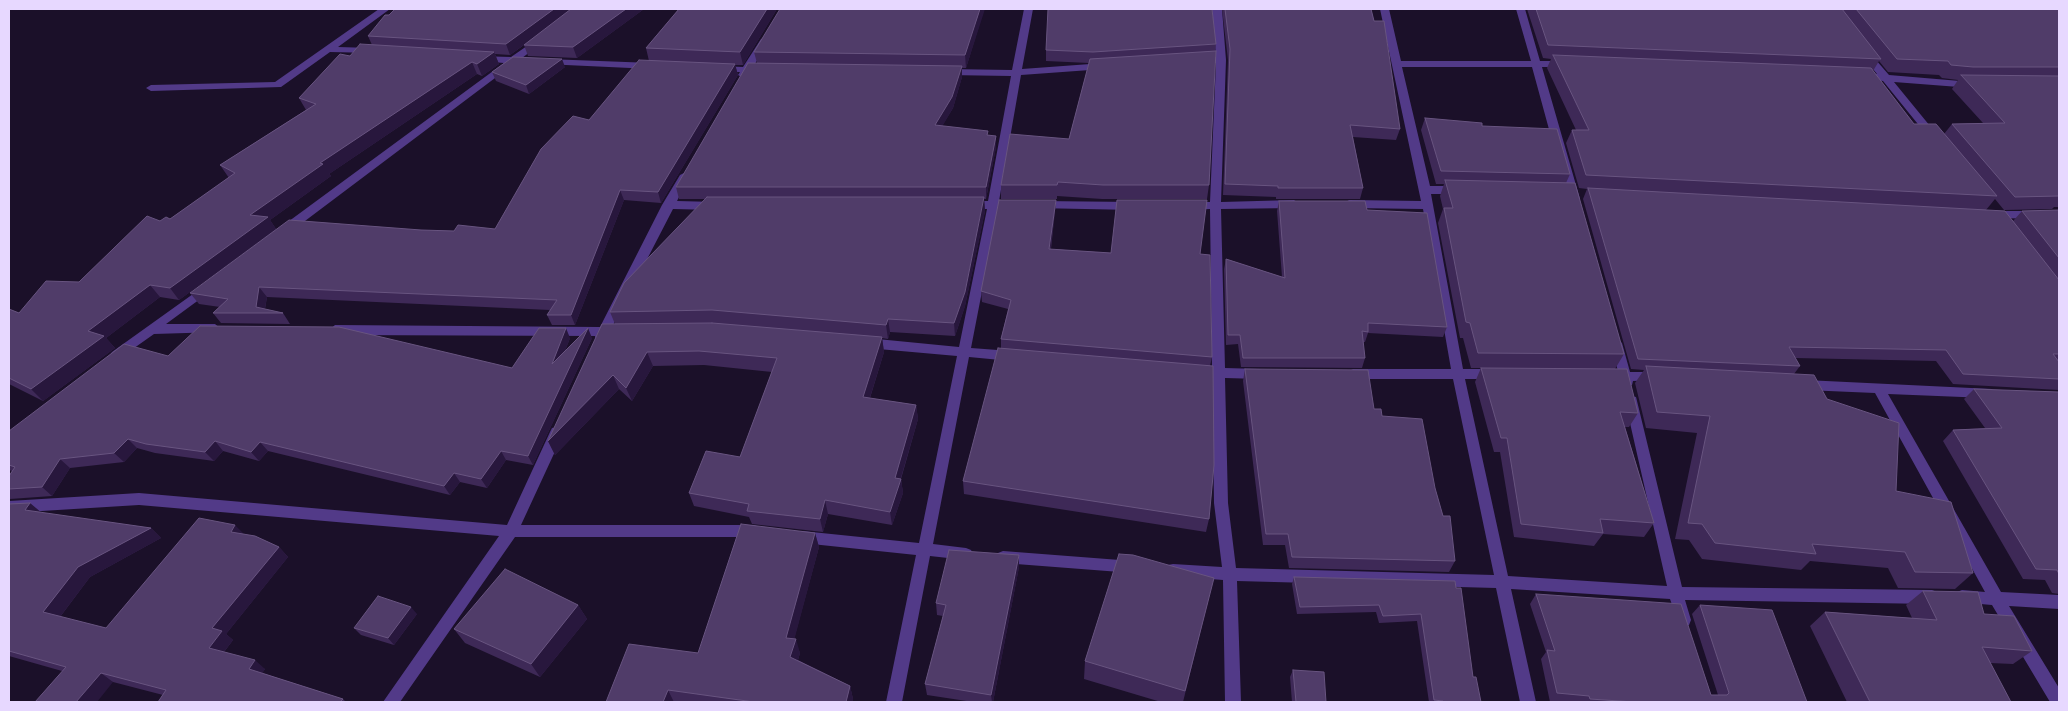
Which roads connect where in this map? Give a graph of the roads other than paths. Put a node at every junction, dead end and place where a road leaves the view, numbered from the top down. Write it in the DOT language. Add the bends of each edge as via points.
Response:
graph roads {
  1 [pos="385,9"];
  2 [pos="1028,9"];
  3 [pos="1217,9"];
  4 [pos="1384,9"];
  5 [pos="1521,9"];
  6 [pos="551,32"];
  7 [pos="769,32"];
  8 [pos="1860,47"];
  9 [pos="329,49"];
  10 [pos="387,52"];
  11 [pos="464,57"];
  12 [pos="513,60"];
  13 [pos="1221,60"];
  14 [pos="1192,61"];
  15 [pos="1536,63"];
  16 [pos="1398,64"];
  17 [pos="1576,64"];
  18 [pos="659,66"];
  19 [pos="1115,66"];
  20 [pos="708,68"];
  21 [pos="747,70"];
  22 [pos="776,70"];
  23 [pos="936,72"];
  24 [pos="1015,73"];
  25 [pos="1854,76"];
  26 [pos="1884,77"];
  27 [pos="1982,85"];
  28 [pos="737,86"];
  29 [pos="151,88"];
  30 [pos="1939,143"];
  31 [pos="693,162"];
  32 [pos="1425,190"];
  33 [pos="1464,190"];
  34 [pos="1988,201"];
  35 [pos="1304,204"];
  36 [pos="1342,204"];
  37 [pos="668,205"];
  38 [pos="954,205"];
  39 [pos="993,205"];
  40 [pos="1426,205"];
  41 [pos="730,206"];
  42 [pos="1147,206"];
  43 [pos="1176,206"];
  44 [pos="1215,206"];
  45 [pos="1578,211"];
  46 [pos="1980,214"];
  47 [pos="2059,216"];
  48 [pos="2003,219"];
  49 [pos="272,239"];
  50 [pos="216,281"];
  51 [pos="152,328"];
  52 [pos="231,329"];
  53 [pos="319,330"];
  54 [pos="1612,330"];
  55 [pos="603,332"];
  56 [pos="632,332"];
  57 [pos="854,342"];
  58 [pos="595,350"];
  59 [pos="963,352"];
  60 [pos="1022,357"];
  61 [pos="104,364"];
  62 [pos="1180,370"];
  63 [pos="1219,374"];
  64 [pos="1269,374"];
  65 [pos="1339,374"];
  66 [pos="1458,374"];
  67 [pos="1508,374"];
  68 [pos="1596,375"];
  69 [pos="1626,376"];
  70 [pos="1664,378"];
  71 [pos="1791,385"];
  72 [pos="1879,390"];
  73 [pos="2002,394"];
  74 [pos="561,423"];
  75 [pos="9,507"];
  76 [pos="510,531"];
  77 [pos="766,533"];
  78 [pos="786,535"];
  79 [pos="923,551"];
  80 [pos="1230,574"];
  81 [pos="1503,582"];
  82 [pos="1676,593"];
  83 [pos="1996,598"];
  84 [pos="2059,602"];
  85 [pos="1687,629"];
  86 [pos="391,702"];
  87 [pos="894,702"];
  88 [pos="1232,702"];
  89 [pos="1528,702"];
  90 [pos="2059,702"];
  1 -- 9 [label="street"];
  2 -- 24 [label="street"];
  3 -- 13 [label="street"];
  4 -- 16 [label="street"];
  5 -- 15 [label="street"];
  6 -- 12 [label="street"];
  7 -- 21 [label="street"];
  8 -- 26 [label="street"];
  9 -- 10 [label="street"];
  9 -- 29 [label="street" via="277,85"];
  11 -- 12 [label="street"];
  12 -- 18 [label="street"];
  12 -- 49 [label="street"];
  13 -- 14 [label="street"];
  13 -- 44 [label="street"];
  15 -- 16 [label="street"];
  15 -- 17 [label="street"];
  15 -- 45 [label="street"];
  16 -- 32 [label="street"];
  19 -- 24 [label="street"];
  20 -- 21 [label="street"];
  21 -- 22 [label="street"];
  21 -- 28 [label="street"];
  23 -- 24 [label="street"];
  24 -- 39 [label="street"];
  25 -- 26 [label="street"];
  26 -- 27 [label="street"];
  26 -- 30 [label="street"];
  31 -- 37 [label="street"];
  32 -- 33 [label="street"];
  32 -- 40 [label="street"];
  34 -- 48 [label="street"];
  35 -- 44 [label="street"];
  36 -- 40 [label="street"];
  37 -- 41 [label="street"];
  37 -- 55 [label="street"];
  38 -- 39 [label="street"];
  39 -- 42 [label="street"];
  39 -- 59 [label="street"];
  40 -- 66 [label="street"];
  43 -- 44 [label="street"];
  44 -- 63 [label="street"];
  46 -- 48 [label="street"];
  47 -- 48 [label="street"];
  50 -- 51 [label="street"];
  51 -- 52 [label="street"];
  51 -- 61 [label="street"];
  53 -- 55 [label="street"];
  54 -- 69 [label="street"];
  55 -- 56 [label="street"];
  55 -- 58 [label="street"];
  57 -- 59 [label="street"];
  59 -- 60 [label="street"];
  59 -- 79 [label="street"];
  62 -- 63 [label="street"];
  63 -- 64 [label="street"];
  63 -- 80 [label="street" via="1221,502"];
  65 -- 66 [label="street"];
  66 -- 67 [label="street"];
  66 -- 81 [label="street"];
  68 -- 69 [label="street"];
  69 -- 70 [label="street"];
  69 -- 82 [label="street"];
  71 -- 72 [label="street"];
  72 -- 73 [label="street"];
  72 -- 83 [label="street"];
  74 -- 76 [label="street"];
  75 -- 76 [label="street" via="139,500"];
  76 -- 77 [label="street" via="746,530"];
  76 -- 86 [label="street"];
  78 -- 79 [label="street"];
  79 -- 80 [label="street"];
  79 -- 87 [label="street"];
  80 -- 81 [label="street"];
  80 -- 88 [label="street"];
  81 -- 82 [label="street"];
  81 -- 89 [label="street"];
  82 -- 83 [label="street"];
  82 -- 85 [label="street"];
  83 -- 84 [label="street"];
  83 -- 90 [label="street"];
}
